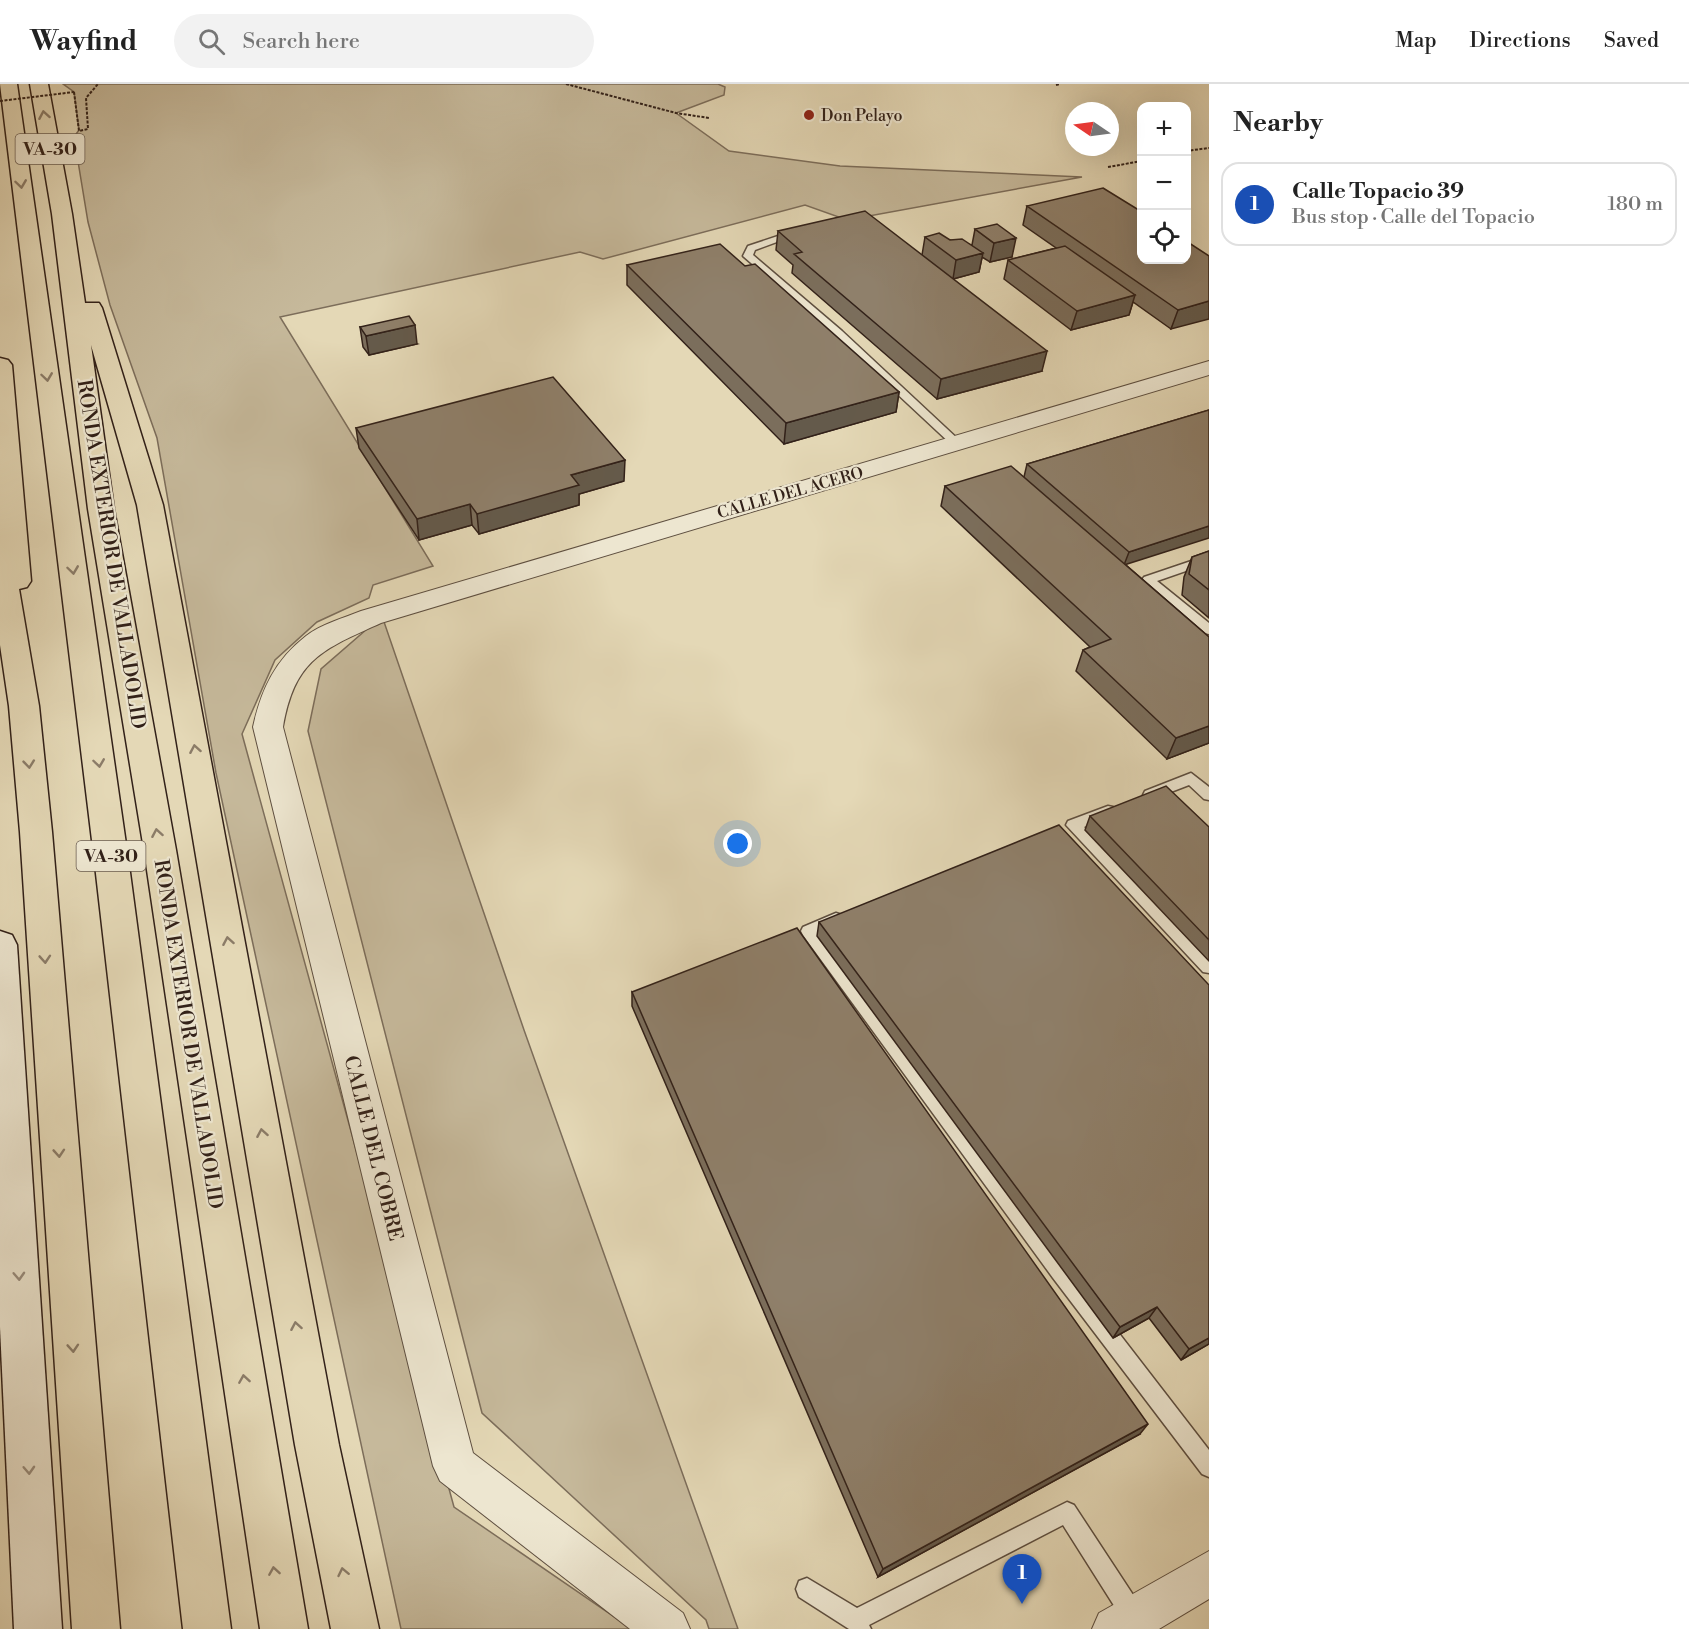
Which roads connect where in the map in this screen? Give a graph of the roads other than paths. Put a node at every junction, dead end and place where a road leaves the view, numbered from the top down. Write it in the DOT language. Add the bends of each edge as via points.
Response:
graph roads {
  1 [pos="8,84"];
  2 [pos="39,84"];
  3 [pos="62,214"];
  4 [pos="810,229"];
  5 [pos="0,364"];
  6 [pos="1209,368"];
  7 [pos="956,443"];
  8 [pos="0,554"];
  9 [pos="1209,559"];
  10 [pos="371,617"];
  11 [pos="1209,630"];
  12 [pos="24,706"];
  13 [pos="1209,795"];
  14 [pos="1062,829"];
  15 [pos="853,913"];
  16 [pos="0,945"];
  17 [pos="1205,974"];
  18 [pos="1209,1467"];
  19 [pos="1209,1574"];
  20 [pos="807,1589"];
  21 [pos="1134,1622"];
  22 [pos="858,1624"];
  23 [pos="38,1629"];
  24 [pos="96,1629"];
  25 [pos="207,1629"];
  26 [pos="284,1629"];
  27 [pos="355,1629"];
  28 [pos="667,1629"];
  1 -- 25 [label="highway, RONDA EXTERIOR DE VALLADOLID / VA-30, one-way" via="111,854"];
  3 -- 2 [label="highway, RONDA EXTERIOR DE VALLADOLID / VA-30, one-way"];
  26 -- 3 [label="highway, RONDA EXTERIOR DE VALLADOLID / VA-30, one-way" via="160,850 101,509"];
  27 -- 3 [label="highway, one-way" via="316,1445 150,505"];
  4 -- 7 [label="lane" via="767,241 751,248 748,256"];
  5 -- 12 [label="highway"];
  6 -- 7 [label="street, CALLE DEL ACERO"];
  7 -- 10 [label="street, CALLE DEL ACERO"];
  8 -- 12 [label="highway"];
  9 -- 11 [label="lane" via="1148,580"];
  10 -- 28 [label="street, CALLE DEL COBRE" via="317,641 292,666 274,696 268,727 455,1466"];
  12 -- 24 [label="highway, one-way"];
  13 -- 17 [label="lane" via="1191,778 1073,825"];
  14 -- 17 [label="lane"];
  15 -- 18 [label="lane" via="809,930 1046,1254"];
  16 -- 23 [label="street, one-way"];
  19 -- 21 [label="street"];
  20 -- 22 [label="lane"];
  21 -- 22 [label="lane" via="1067,1512"];
}
